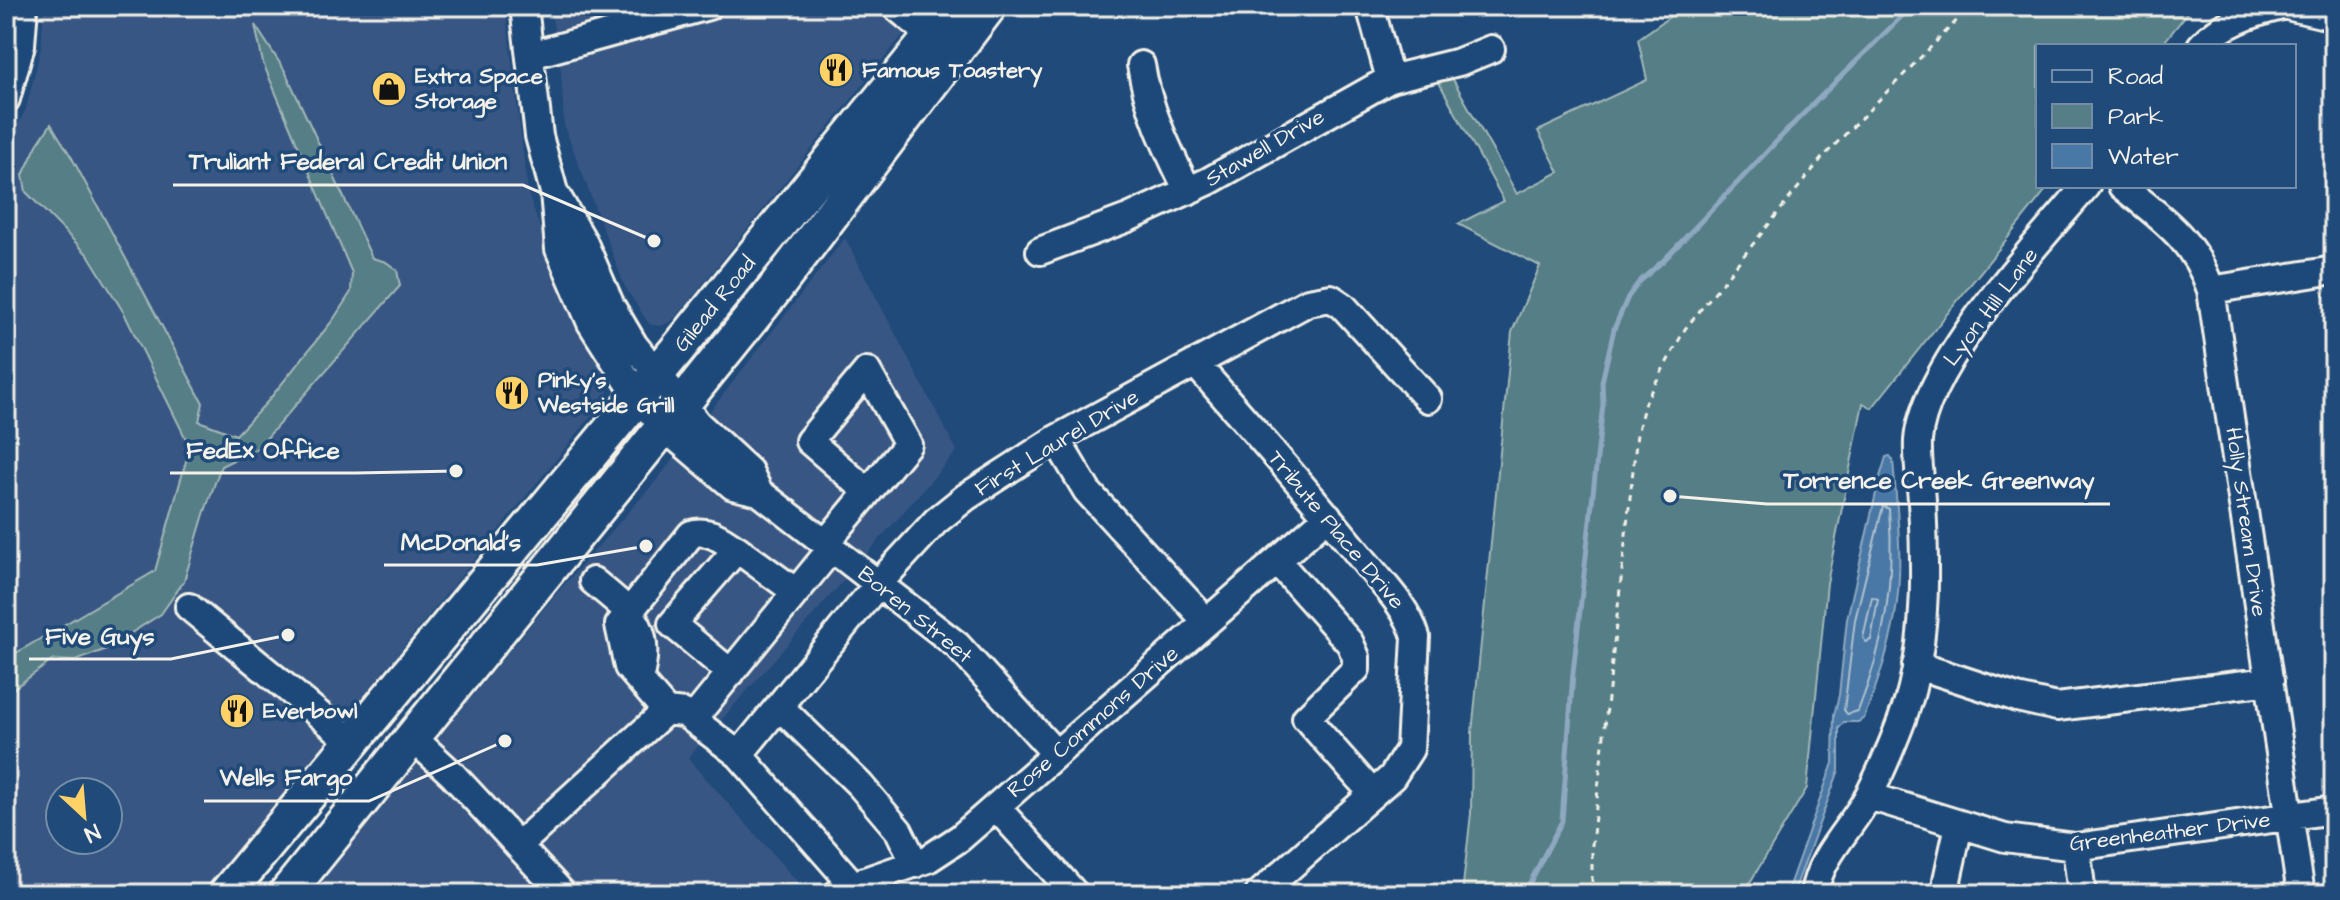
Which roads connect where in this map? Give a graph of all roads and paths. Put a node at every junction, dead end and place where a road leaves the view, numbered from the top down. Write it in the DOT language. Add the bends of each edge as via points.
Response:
graph roads {
  1 [pos="24,6"];
  2 [pos="524,6"];
  3 [pos="708,6"];
  4 [pos="895,6"];
  5 [pos="956,6"];
  6 [pos="989,6"];
  7 [pos="1370,6"];
  8 [pos="1971,6"];
  9 [pos="2284,6"];
  10 [pos="2334,17"];
  11 [pos="932,36"];
  12 [pos="2203,44"];
  13 [pos="1491,49"];
  14 [pos="531,55"];
  15 [pos="1141,65"];
  16 [pos="1390,79"];
  17 [pos="6,99"];
  18 [pos="2084,188"];
  19 [pos="2124,188"];
  20 [pos="1188,191"];
  21 [pos="1040,251"];
  22 [pos="2334,270"];
  23 [pos="2211,290"];
  24 [pos="1195,363"];
  25 [pos="647,386"];
  26 [pos="1428,399"];
  27 [pos="672,416"];
  28 [pos="1056,439"];
  29 [pos="868,492"];
  30 [pos="1328,516"];
  31 [pos="828,547"];
  32 [pos="737,549"];
  33 [pos="1277,561"];
  34 [pos="593,581"];
  35 [pos="878,584"];
  36 [pos="481,585"];
  37 [pos="796,592"];
  38 [pos="189,607"];
  39 [pos="629,611"];
  40 [pos="1207,622"];
  41 [pos="1916,665"];
  42 [pos="731,673"];
  43 [pos="2270,681"];
  44 [pos="779,706"];
  45 [pos="666,711"];
  46 [pos="693,719"];
  47 [pos="412,737"];
  48 [pos="351,741"];
  49 [pos="1056,754"];
  50 [pos="739,755"];
  51 [pos="1373,794"];
  52 [pos="1869,796"];
  53 [pos="996,807"];
  54 [pos="2334,810"];
  55 [pos="2290,817"];
  56 [pos="1959,825"];
  57 [pos="519,845"];
  58 [pos="2076,847"];
  59 [pos="915,864"];
  60 [pos="850,891"];
  61 [pos="226,894"];
  62 [pos="286,894"];
  63 [pos="563,894"];
  64 [pos="1075,894"];
  65 [pos="1259,894"];
  66 [pos="1592,894"];
  67 [pos="1814,894"];
  68 [pos="1949,894"];
  69 [pos="2082,894"];
  70 [pos="2301,894"];
  1 -- 17 [label="street" via="21,45"];
  2 -- 14 [label="street, Boren Street"];
  3 -- 14 [label="street"];
  4 -- 11 [label="street"];
  5 -- 11 [label="main road, Gilead Road"];
  6 -- 27 [label="main road, Gilead Road"];
  7 -- 16 [label="street"];
  8 -- 66 [label="path" via="1822,158 1685,329 1645,402 1637,434 1595,814"];
  9 -- 10 [label="street"];
  9 -- 12 [label="street" via="2251,14"];
  11 -- 25 [label="main road, Gilead Road"];
  13 -- 16 [label="street, Stawell Drive"];
  14 -- 25 [label="street, Boren Street" via="559,249 591,323"];
  15 -- 20 [label="street" via="1156,123"];
  16 -- 20 [label="street, Stawell Drive"];
  18 -- 41 [label="street, Lyon Hill Lane" via="1974,324 1935,383 1918,439 1925,574"];
  19 -- 23 [label="street, Holly Stream Drive" via="2179,234 2202,262"];
  20 -- 21 [label="street, Stawell Drive"];
  22 -- 23 [label="street"];
  23 -- 43 [label="street, Holly Stream Drive"];
  24 -- 26 [label="street, First Laurel Drive" via="1308,302 1331,298"];
  24 -- 28 [label="street, First Laurel Drive"];
  24 -- 30 [label="street, Tribute Place Drive"];
  25 -- 27 [label="street, Boren Street"];
  25 -- 36 [label="main road, Gilead Road"];
  27 -- 31 [label="street, Boren Street" via="733,486 759,492"];
  27 -- 47 [label="main road, Gilead Road"];
  28 -- 35 [label="street, First Laurel Drive" via="936,521"];
  28 -- 40 [label="street" via="1087,491"];
  29 -- 31 [label="street"];
  30 -- 33 [label="street, Rose Commons Drive"];
  30 -- 51 [label="street, Tribute Place Drive" via="1401,607 1416,637 1410,749"];
  31 -- 35 [label="street, Boren Street"];
  31 -- 37 [label="street"];
  32 -- 37 [label="street"];
  32 -- 39 [label="street" via="701,530 691,534"];
  32 -- 42 [label="street" via="672,624"];
  33 -- 40 [label="street, Rose Commons Drive"];
  33 -- 51 [label="street" via="1350,643 1356,657 1356,669 1306,718"];
  34 -- 39 [label="street"];
  35 -- 44 [label="street, First Laurel Drive"];
  35 -- 49 [label="street, Boren Street" via="957,645"];
  36 -- 47 [label="main road" via="404,703 401,719"];
  36 -- 48 [label="main road, Gilead Road"];
  37 -- 42 [label="street"];
  38 -- 48 [label="street"];
  39 -- 45 [label="street" via="644,641 639,679"];
  40 -- 49 [label="street, Rose Commons Drive"];
  41 -- 43 [label="street" via="2057,707"];
  41 -- 52 [label="street, Lyon Hill Lane" via="1912,689"];
  42 -- 46 [label="street"];
  43 -- 55 [label="street, Holly Stream Drive"];
  44 -- 50 [label="street, First Laurel Drive"];
  44 -- 59 [label="street" via="880,808"];
  45 -- 46 [label="street"];
  45 -- 57 [label="street"];
  46 -- 50 [label="street"];
  47 -- 57 [label="street"];
  47 -- 62 [label="main road, Gilead Road"];
  48 -- 61 [label="main road, Gilead Road"];
  49 -- 53 [label="street, Rose Commons Drive"];
  50 -- 60 [label="street"];
  51 -- 65 [label="street, Tribute Place Drive"];
  52 -- 56 [label="street, Greenheather Drive"];
  52 -- 67 [label="street, Lyon Hill Lane" via="1816,880"];
  53 -- 59 [label="street, Rose Commons Drive" via="960,838"];
  53 -- 64 [label="street"];
  54 -- 55 [label="street, Greenheather Drive"];
  55 -- 58 [label="street, Greenheather Drive"];
  55 -- 70 [label="street, Holly Stream Drive"];
  56 -- 58 [label="street, Greenheather Drive" via="2005,838"];
  56 -- 68 [label="street"];
  57 -- 63 [label="street"];
  58 -- 69 [label="street"];
  59 -- 60 [label="street, Rose Commons Drive"];
}
